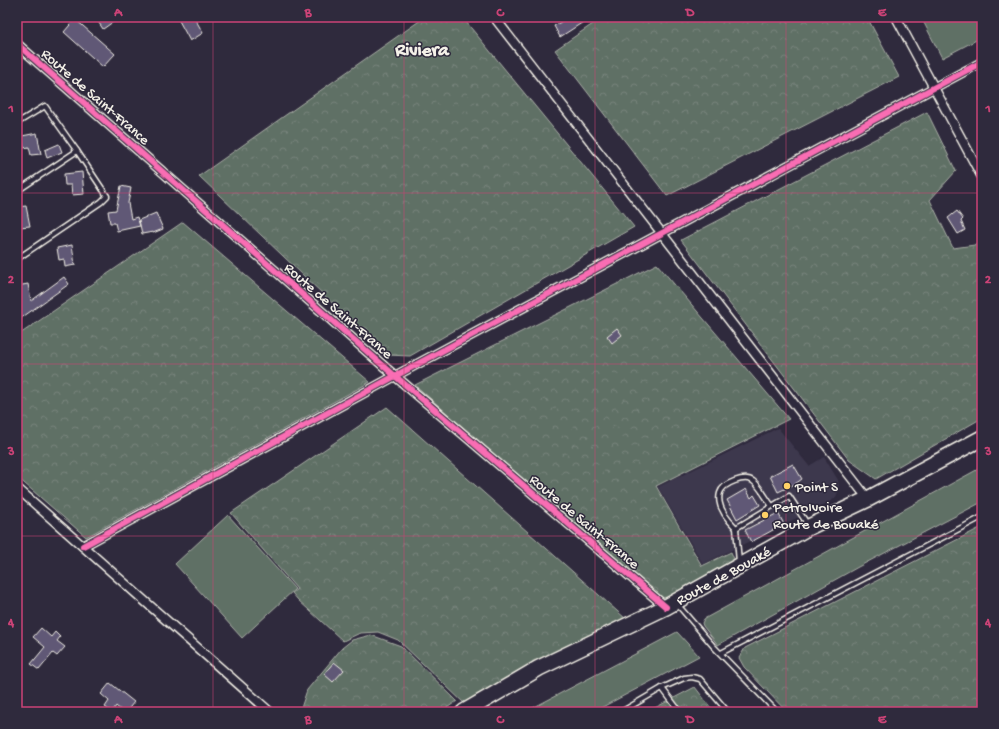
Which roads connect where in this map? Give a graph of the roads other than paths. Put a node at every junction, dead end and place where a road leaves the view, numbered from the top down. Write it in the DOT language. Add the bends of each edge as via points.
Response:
graph roads {
  1 [pos="494,17"];
  2 [pos="896,17"];
  3 [pos="17,44"];
  4 [pos="982,62"];
  5 [pos="934,87"];
  6 [pos="17,123"];
  7 [pos="77,151"];
  8 [pos="982,177"];
  9 [pos="17,191"];
  10 [pos="662,234"];
  11 [pos="17,259"];
  12 [pos="395,376"];
  13 [pos="982,438"];
  14 [pos="17,488"];
  15 [pos="868,499"];
  16 [pos="772,506"];
  17 [pos="982,517"];
  18 [pos="809,527"];
  19 [pos="736,528"];
  20 [pos="83,546"];
  21 [pos="740,566"];
  22 [pos="671,604"];
  23 [pos="721,653"];
  24 [pos="662,688"];
  25 [pos="270,712"];
  26 [pos="464,712"];
  27 [pos="621,712"];
  28 [pos="680,712"];
  29 [pos="728,712"];
  30 [pos="778,712"];
  1 -- 10 [label="street"];
  2 -- 5 [label="street"];
  3 -- 12 [label="street, Route de Saint-France"];
  4 -- 5 [label="street"];
  5 -- 8 [label="street"];
  5 -- 10 [label="street"];
  6 -- 7 [label="lane" via="45,106"];
  7 -- 9 [label="lane"];
  7 -- 11 [label="lane" via="107,196"];
  10 -- 12 [label="street"];
  10 -- 15 [label="street"];
  12 -- 20 [label="street"];
  12 -- 22 [label="street, Route de Saint-France"];
  13 -- 15 [label="highway, Route de Bouaké"];
  14 -- 20 [label="street"];
  15 -- 18 [label="highway, Route de Bouaké"];
  16 -- 18 [label="lane" via="789,496"];
  16 -- 19 [label="lane"];
  16 -- 19 [label="lane" via="754,482 747,478 723,487 719,493 722,508 727,519"];
  17 -- 23 [label="lane"];
  18 -- 21 [label="highway, Route de Bouaké"];
  19 -- 21 [label="lane"];
  20 -- 25 [label="street"];
  21 -- 22 [label="highway, Route de Bouaké"];
  22 -- 23 [label="lane"];
  22 -- 26 [label="highway, Route de Bouaké" via="539,668"];
  23 -- 30 [label="lane"];
  24 -- 27 [label="lane"];
  24 -- 28 [label="lane"];
  24 -- 29 [label="lane" via="684,678 700,679"];
}
